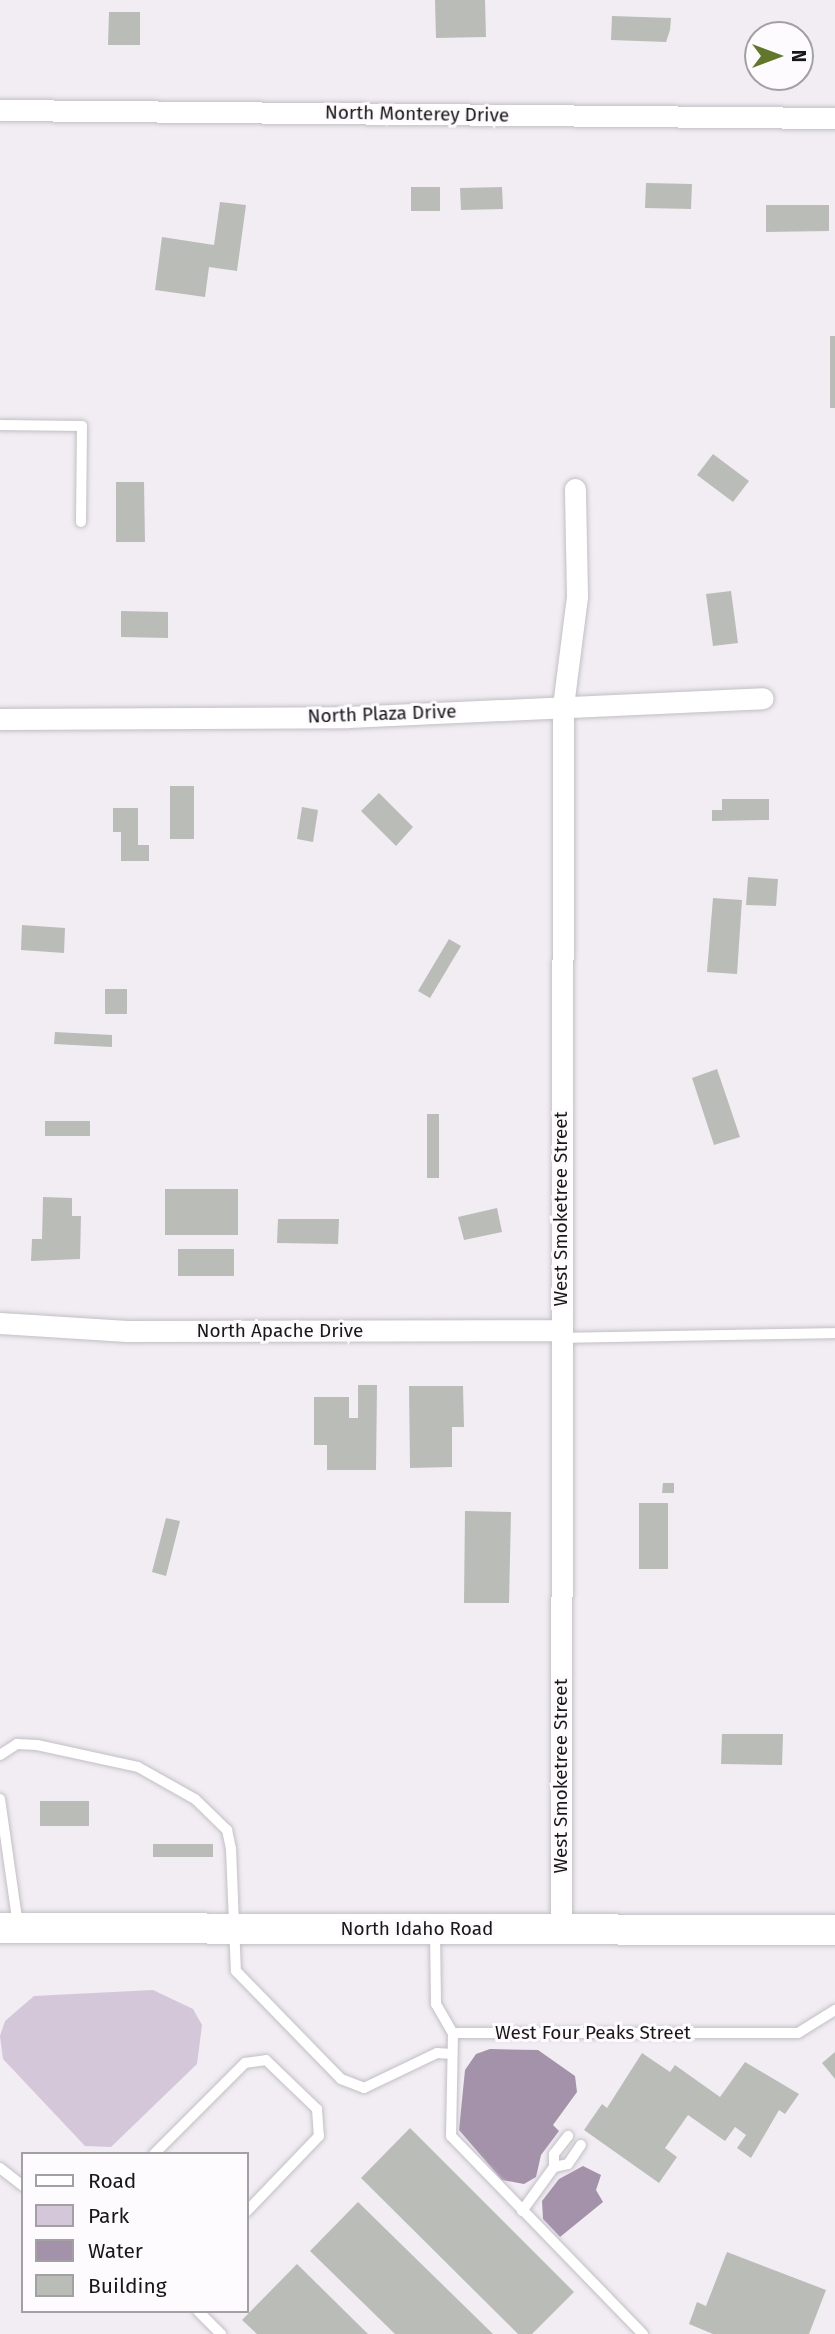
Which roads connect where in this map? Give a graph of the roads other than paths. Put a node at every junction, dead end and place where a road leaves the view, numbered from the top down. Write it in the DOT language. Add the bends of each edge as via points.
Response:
graph roads {
  1 [pos="0,110"];
  2 [pos="835,118"];
  3 [pos="0,425"];
  4 [pos="575,489"];
  5 [pos="80,522"];
  6 [pos="763,698"];
  7 [pos="563,706"];
  8 [pos="0,719"];
  9 [pos="0,1323"];
  10 [pos="835,1333"];
  11 [pos="560,1334"];
  12 [pos="0,1755"];
  13 [pos="0,1799"];
  14 [pos="9,1928"];
  15 [pos="235,1928"];
  16 [pos="561,1929"];
  17 [pos="435,1930"];
  18 [pos="835,1930"];
  19 [pos="835,2010"];
  20 [pos="453,2033"];
  21 [pos="452,2054"];
  22 [pos="568,2136"];
  23 [pos="581,2146"];
  24 [pos="156,2152"];
  25 [pos="554,2167"];
  26 [pos="0,2168"];
  27 [pos="21,2184"];
  28 [pos="248,2210"];
  29 [pos="523,2211"];
  30 [pos="200,2313"];
  31 [pos="221,2334"];
  32 [pos="643,2334"];
  1 -- 2 [label="street, North Monterey Drive"];
  3 -- 5 [label="lane" via="82,426"];
  4 -- 7 [label="street, West Smoketree Street" via="577,596"];
  6 -- 7 [label="street, North Plaza Drive"];
  7 -- 8 [label="street, North Plaza Drive" via="348,716"];
  7 -- 11 [label="street, West Smoketree Street"];
  9 -- 11 [label="street, North Apache Drive" via="127,1331"];
  10 -- 11 [label="lane"];
  11 -- 16 [label="street, West Smoketree Street"];
  12 -- 15 [label="lane" via="17,1744 37,1745 138,1767 195,1799 227,1830"];
  13 -- 14 [label="lane"];
  14 -- 15 [label="street, North Idaho Road"];
  15 -- 17 [label="street, North Idaho Road"];
  15 -- 21 [label="lane" via="236,1971 341,2079 364,2088 437,2053"];
  16 -- 17 [label="street, North Idaho Road"];
  16 -- 18 [label="street, North Idaho Road"];
  17 -- 20 [label="lane" via="436,2004"];
  19 -- 20 [label="lane, West Four Peaks Street" via="798,2033"];
  20 -- 21 [label="lane"];
  21 -- 29 [label="lane" via="451,2136"];
  22 -- 25 [label="lane" via="554,2154"];
  23 -- 25 [label="lane" via="568,2164"];
  24 -- 28 [label="lane" via="245,2063 266,2060 317,2109 319,2136"];
  25 -- 29 [label="lane"];
  26 -- 27 [label="lane"];
  29 -- 32 [label="lane"];
  30 -- 31 [label="lane"];
}
